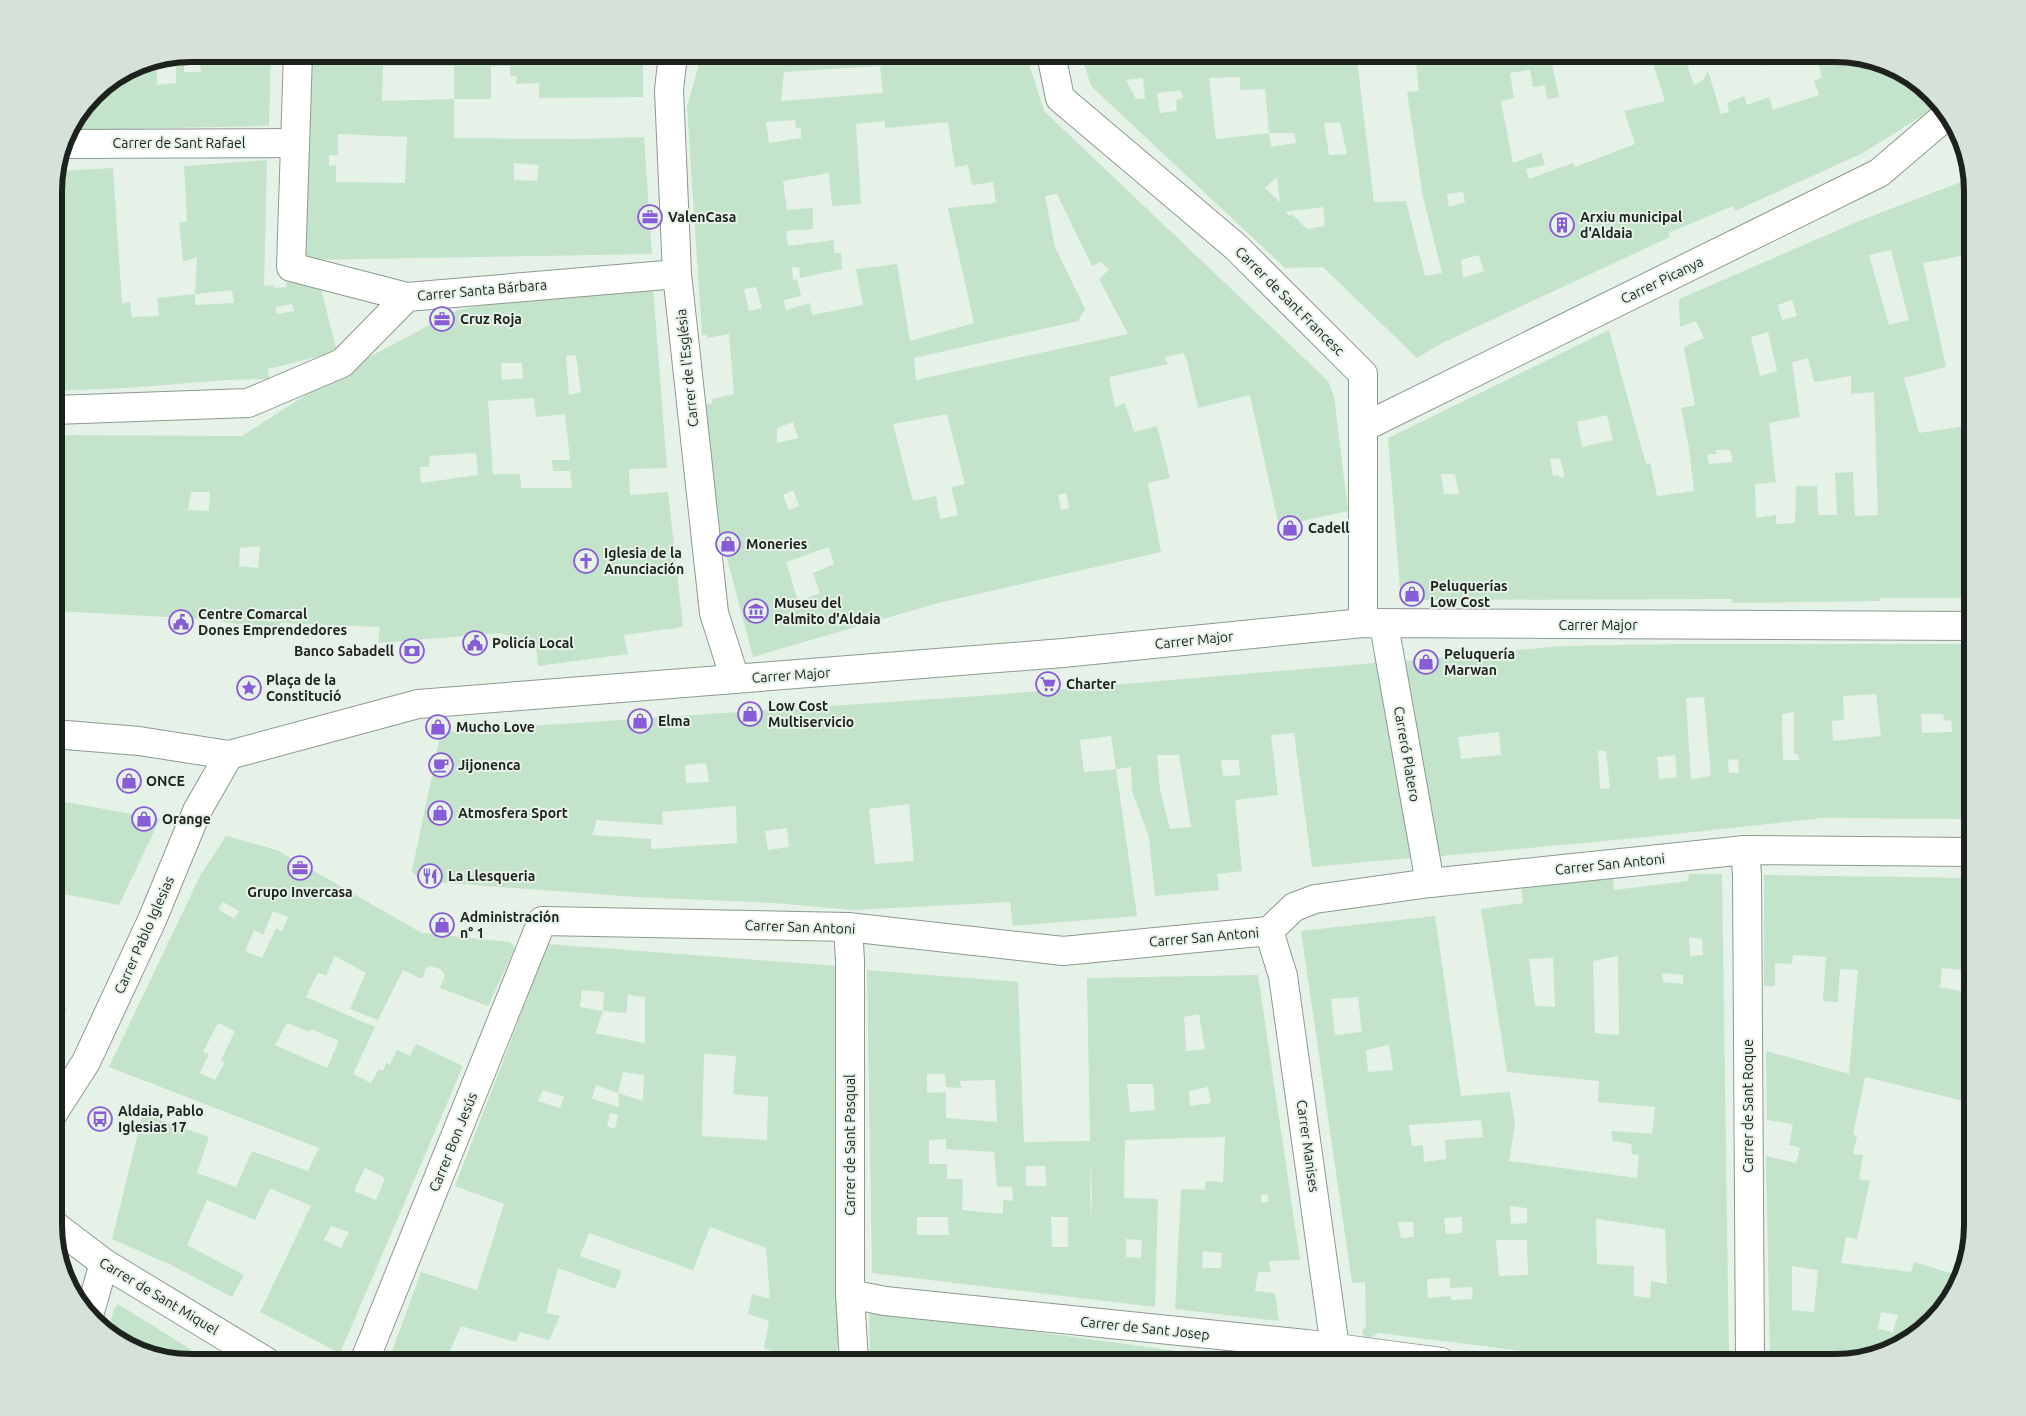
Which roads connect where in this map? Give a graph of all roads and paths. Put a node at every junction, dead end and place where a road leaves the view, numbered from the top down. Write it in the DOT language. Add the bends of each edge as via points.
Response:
graph roads {
  1 [pos="1053,62"];
  2 [pos="298,63"];
  3 [pos="672,63"];
  4 [pos="1941,119"];
  5 [pos="294,143"];
  6 [pos="71,144"];
  7 [pos="677,274"];
  8 [pos="407,297"];
  9 [pos="63,410"];
  10 [pos="1364,427"];
  11 [pos="1374,624"];
  12 [pos="1964,626"];
  13 [pos="735,679"];
  14 [pos="63,735"];
  15 [pos="229,755"];
  16 [pos="1745,850"];
  17 [pos="1964,852"];
  18 [pos="1430,883"];
  19 [pos="542,922"];
  20 [pos="848,927"];
  21 [pos="1269,931"];
  22 [pos="63,1098"];
  23 [pos="63,1232"];
  24 [pos="104,1263"];
  25 [pos="850,1294"];
  26 [pos="92,1306"];
  27 [pos="254,1354"];
  28 [pos="367,1354"];
  29 [pos="854,1354"];
  30 [pos="1320,1354"];
  31 [pos="1336,1354"];
  32 [pos="1750,1354"];
  1 -- 10 [label="street, Carrer de Sant Francesc" via="1060,98 1236,247 1363,374"];
  2 -- 5 [label="street"];
  3 -- 7 [label="street, Carrer de l'Església" via="669,90"];
  4 -- 10 [label="street, Carrer Picanya" via="1879,173"];
  5 -- 6 [label="street, Carrer de Sant Rafael"];
  5 -- 8 [label="street" via="291,266"];
  7 -- 8 [label="street, Carrer Santa Bárbara"];
  7 -- 13 [label="street, Carrer de l'Església" via="714,613"];
  8 -- 9 [label="street, Carrer Santa Bárbara" via="342,363 248,403"];
  10 -- 11 [label="street, Carrer de Sant Francesc"];
  11 -- 12 [label="street, Carrer Major"];
  11 -- 13 [label="street, Carrer Major" via="1044,655"];
  11 -- 18 [label="street, Carreró Platero"];
  13 -- 15 [label="street, Carrer Major" via="418,704"];
  14 -- 15 [label="street" via="139,741"];
  15 -- 22 [label="street, Carrer Pablo Iglesias" via="197,811 152,920 86,1062"];
  16 -- 17 [label="street, Carrer San Antoni"];
  16 -- 18 [label="street, Carrer San Antoni"];
  16 -- 32 [label="street, Carrer de Sant Roque"];
  18 -- 21 [label="street, Carrer San Antoni" via="1315,899 1294,907"];
  19 -- 20 [label="street, Carrer San Antoni"];
  19 -- 28 [label="street, Carrer Bon Jesús"];
  20 -- 21 [label="street, Carrer San Antoni" via="1063,951"];
  20 -- 25 [label="street, Carrer de Sant Pasqual"];
  21 -- 31 [label="street, Carrer Manises" via="1283,976"];
  23 -- 24 [label="street, Carrer de Sant Miquel"];
  24 -- 26 [label="street"];
  24 -- 27 [label="street, Carrer de Sant Miquel"];
  25 -- 29 [label="street, Carrer de Sant Pasqual"];
  25 -- 30 [label="street, Carrer de Sant Josep" via="885,1301"];
}
